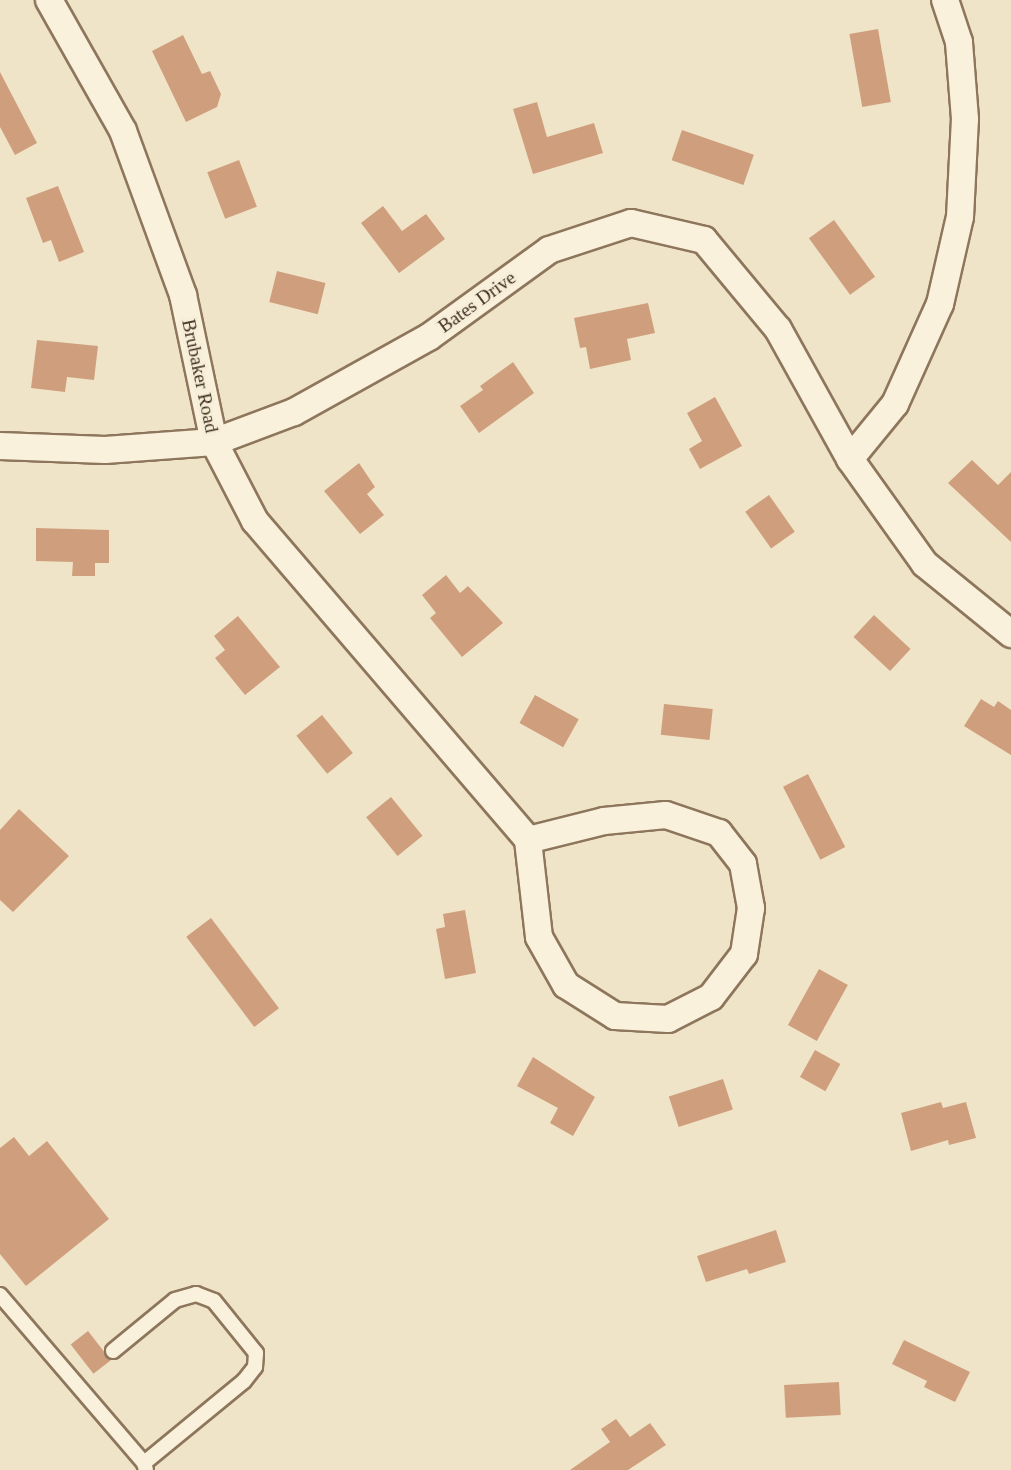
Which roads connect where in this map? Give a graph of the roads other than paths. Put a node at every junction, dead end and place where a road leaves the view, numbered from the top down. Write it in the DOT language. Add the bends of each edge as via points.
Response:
graph roads {
  1 [pos="49,0"];
  2 [pos="945,0"];
  3 [pos="214,442"];
  4 [pos="0,446"];
  5 [pos="850,459"];
  6 [pos="1011,634"];
  7 [pos="528,840"];
  8 [pos="0,1295"];
  9 [pos="113,1351"];
  10 [pos="145,1467"];
  1 -- 3 [label="street, Brubaker Road" via="123,131 183,295"];
  2 -- 5 [label="street" via="959,42 965,119 960,217 940,304 895,404"];
  3 -- 4 [label="street, Bates Drive" via="105,450"];
  3 -- 5 [label="street, Bates Drive" via="294,412 429,337 549,250 631,223 704,240 778,329"];
  3 -- 7 [label="street, Brubaker Road" via="255,521"];
  5 -- 6 [label="street, Bates Drive" via="925,564"];
  7 -- 7 [label="street" via="539,937 566,985 614,1016 668,1019 711,997 744,954 751,908 743,864 719,833 666,814 604,821"];
  8 -- 10 [label="lane"];
  9 -- 10 [label="lane" via="175,1300 196,1294 214,1301 256,1353 255,1367 244,1381"];
}
